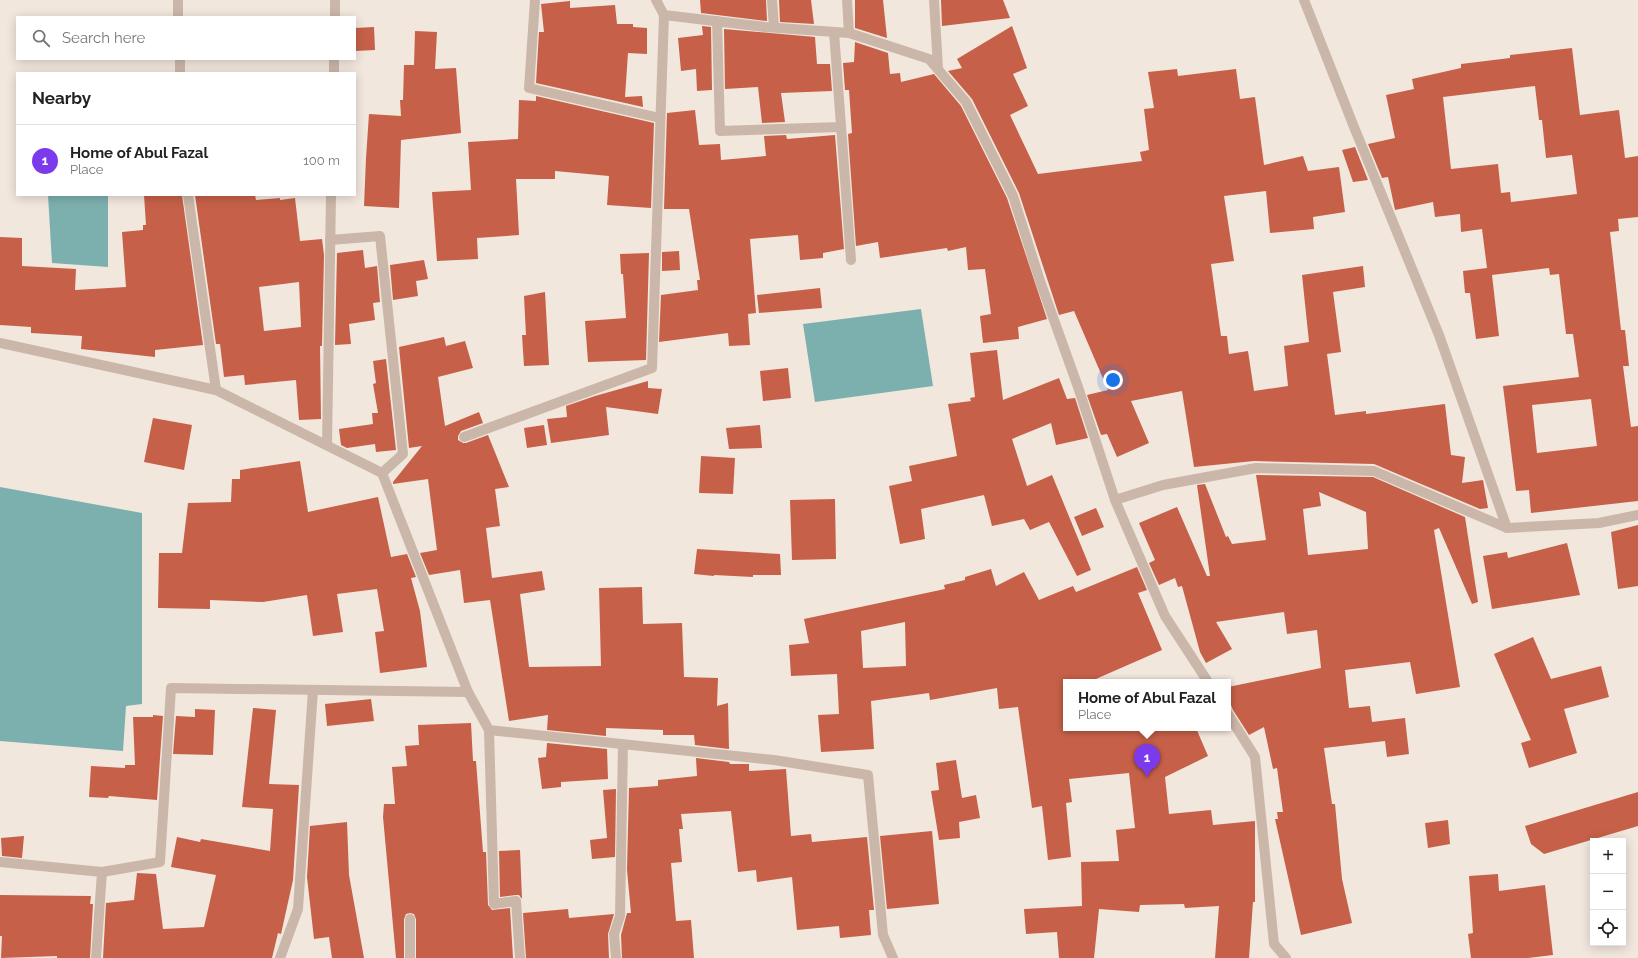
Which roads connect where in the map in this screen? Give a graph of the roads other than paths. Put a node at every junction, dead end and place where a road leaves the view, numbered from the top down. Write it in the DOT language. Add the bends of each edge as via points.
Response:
graph roads {
  1 [pos="178,0"];
  2 [pos="335,0"];
  3 [pos="535,0"];
  4 [pos="656,0"];
  5 [pos="772,0"];
  6 [pos="847,0"];
  7 [pos="934,0"];
  8 [pos="1295,0"];
  9 [pos="1304,0"];
  10 [pos="1309,12"];
  11 [pos="664,15"];
  12 [pos="178,16"];
  13 [pos="335,16"];
  14 [pos="717,21"];
  15 [pos="774,27"];
  16 [pos="834,32"];
  17 [pos="849,33"];
  18 [pos="180,60"];
  19 [pos="334,60"];
  20 [pos="938,69"];
  21 [pos="180,72"];
  22 [pos="334,72"];
  23 [pos="660,118"];
  24 [pos="841,127"];
  25 [pos="188,196"];
  26 [pos="331,196"];
  27 [pos="330,240"];
  28 [pos="851,260"];
  29 [pos="0,343"];
  30 [pos="216,390"];
  31 [pos="464,437"];
  32 [pos="327,445"];
  33 [pos="382,473"];
  34 [pos="1115,500"];
  35 [pos="1638,515"];
  36 [pos="1507,528"];
  37 [pos="1206,679"];
  38 [pos="313,690"];
  39 [pos="468,692"];
  40 [pos="1231,719"];
  41 [pos="489,730"];
  42 [pos="623,744"];
  43 [pos="0,862"];
  44 [pos="102,872"];
  45 [pos="410,919"];
  46 [pos="96,958"];
  47 [pos="280,958"];
  48 [pos="410,958"];
  49 [pos="520,958"];
  50 [pos="616,958"];
  51 [pos="893,958"];
  52 [pos="1286,958"];
  1 -- 12 [label="street"];
  2 -- 13 [label="street"];
  3 -- 23 [label="street" via="529,88"];
  4 -- 11 [label="street"];
  5 -- 15 [label="street"];
  6 -- 17 [label="street"];
  7 -- 20 [label="street"];
  8 -- 10 [label="street"];
  9 -- 10 [label="street"];
  10 -- 36 [label="street" via="1439,335"];
  11 -- 14 [label="street"];
  11 -- 23 [label="street"];
  14 -- 15 [label="street"];
  14 -- 24 [label="street" via="720,131"];
  15 -- 16 [label="street"];
  16 -- 17 [label="street"];
  16 -- 24 [label="street"];
  17 -- 20 [label="street" via="929,59"];
  18 -- 21 [label="street"];
  19 -- 22 [label="street"];
  20 -- 34 [label="street" via="966,102 1013,196"];
  23 -- 31 [label="street" via="652,368"];
  24 -- 28 [label="street"];
  25 -- 30 [label="street"];
  26 -- 27 [label="street"];
  27 -- 32 [label="street"];
  27 -- 33 [label="street" via="380,236 403,454"];
  29 -- 30 [label="street"];
  30 -- 32 [label="street"];
  32 -- 33 [label="street"];
  33 -- 39 [label="street"];
  34 -- 36 [label="street" via="1163,485 1256,468 1374,471"];
  34 -- 37 [label="street" via="1166,616"];
  35 -- 36 [label="street" via="1599,523"];
  38 -- 39 [label="street"];
  38 -- 44 [label="street" via="172,688 160,862"];
  38 -- 47 [label="street" via="298,909"];
  39 -- 41 [label="street"];
  40 -- 52 [label="street" via="1255,757 1274,944"];
  41 -- 42 [label="street"];
  41 -- 49 [label="street" via="494,904 516,901"];
  42 -- 50 [label="street" via="620,916 614,934"];
  42 -- 51 [label="street" via="774,760 868,775 883,935"];
  43 -- 44 [label="street"];
  44 -- 46 [label="street"];
  45 -- 48 [label="street"];
}
